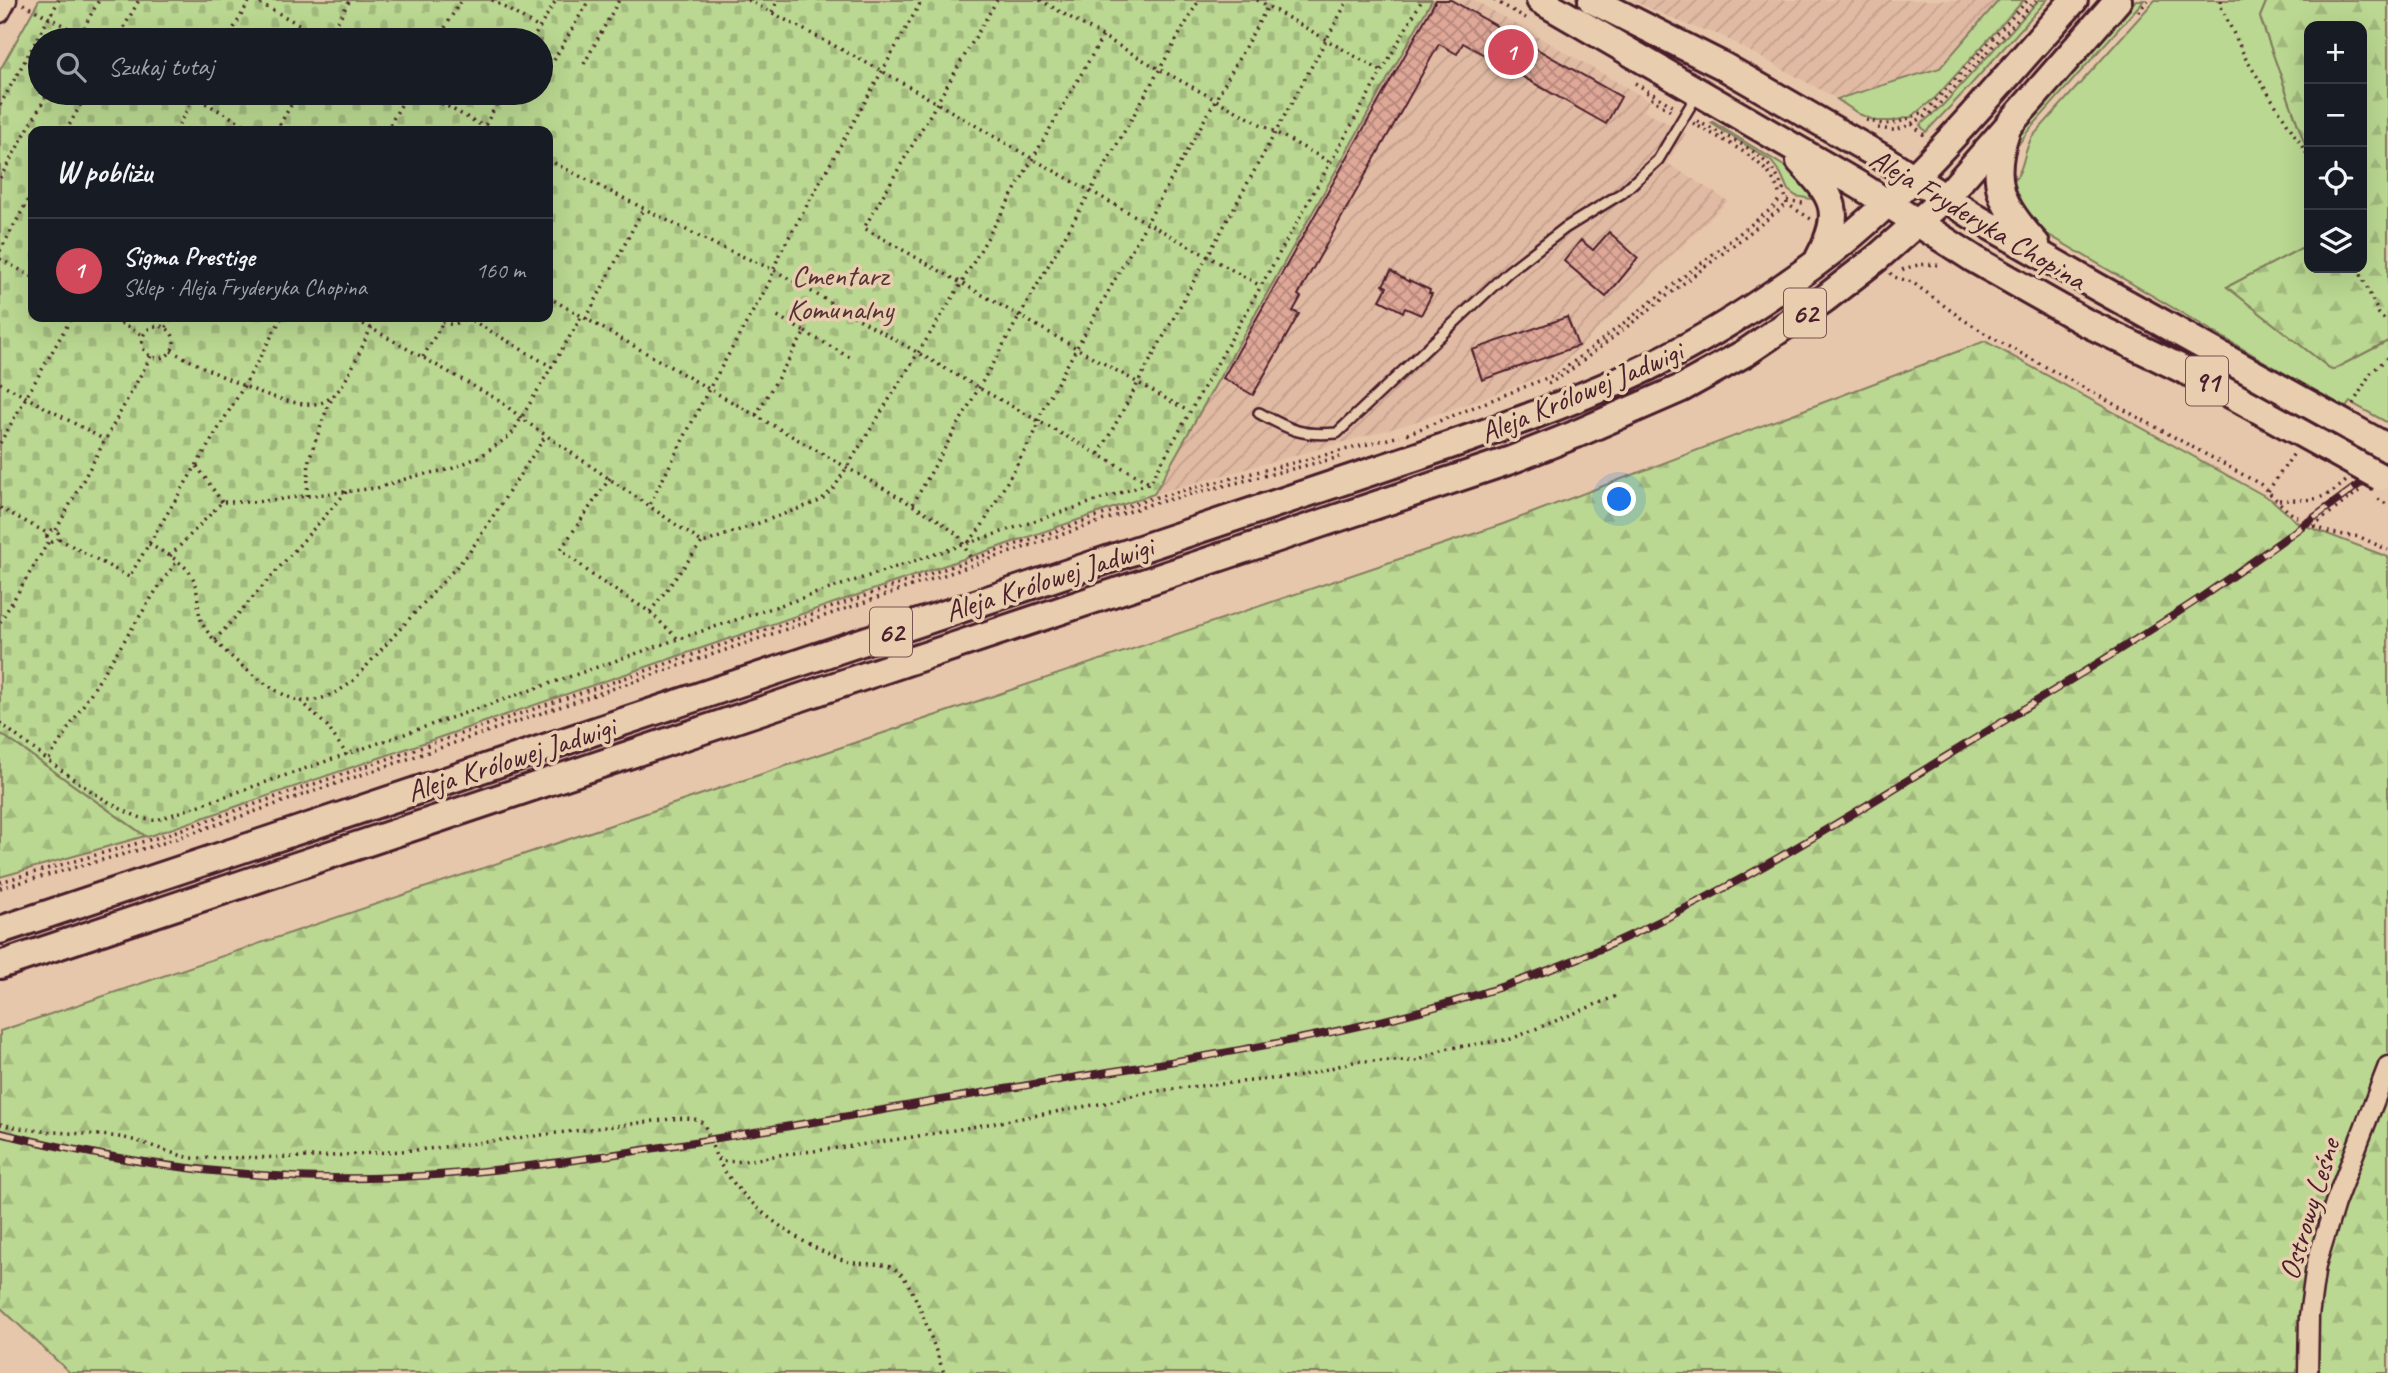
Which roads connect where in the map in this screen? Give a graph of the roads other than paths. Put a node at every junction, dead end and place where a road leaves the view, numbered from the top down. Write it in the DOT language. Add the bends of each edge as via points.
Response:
graph roads {
  1 [pos="1540,0"];
  2 [pos="1592,0"];
  3 [pos="2074,0"];
  4 [pos="2118,0"];
  5 [pos="14,2"];
  6 [pos="0,13"];
  7 [pos="1693,86"];
  8 [pos="2007,126"];
  9 [pos="1776,137"];
  10 [pos="1914,176"];
  11 [pos="1946,197"];
  12 [pos="1886,203"];
  13 [pos="1917,224"];
  14 [pos="2053,261"];
  15 [pos="1816,264"];
  16 [pos="1259,413"];
  17 [pos="2388,448"];
  18 [pos="2377,484"];
  19 [pos="0,930"];
  20 [pos="0,965"];
  21 [pos="2388,1066"];
  22 [pos="2308,1373"];
  1 -- 7 [label="main road, Aleja Fryderyka Chopina / 91"];
  2 -- 7 [label="main road, Aleja Fryderyka Chopina / 91"];
  3 -- 10 [label="main road, 62"];
  4 -- 8 [label="main road, 62"];
  5 -- 6 [label="street"];
  7 -- 9 [label="main road, Aleja Fryderyka Chopina / 91"];
  7 -- 10 [label="main road, Aleja Fryderyka Chopina / 91"];
  7 -- 16 [label="lane" via="1658,160 1622,193 1565,228 1508,272 1337,433 1292,431"];
  8 -- 11 [label="main road, 62"];
  8 -- 14 [label="main road" via="1997,164 2002,198 2008,212"];
  9 -- 12 [label="main road, Aleja Fryderyka Chopina / 91"];
  9 -- 15 [label="main road" via="1827,191 1833,218"];
  10 -- 11 [label="main road, Aleja Fryderyka Chopina / 91"];
  10 -- 12 [label="main road, 62"];
  11 -- 13 [label="main road, 62"];
  11 -- 14 [label="main road, Aleja Fryderyka Chopina / 91"];
  12 -- 13 [label="main road, Aleja Fryderyka Chopina / 91"];
  12 -- 15 [label="main road, Aleja Królowej Jadwigi / 62"];
  13 -- 18 [label="main road, Aleja Fryderyka Chopina / 91, bridge" via="2085,322 2216,386 2326,447"];
  13 -- 20 [label="main road, Aleja Królowej Jadwigi / 62" via="1777,333 1717,369 1649,403 1511,460"];
  14 -- 17 [label="main road, Aleja Fryderyka Chopina / 91, bridge" via="2351,418"];
  15 -- 19 [label="main road, Aleja Królowej Jadwigi / 62" via="1690,345 1530,418"];
  21 -- 22 [label="street, Ostrowy Leśne" via="2316,1265"];
}
